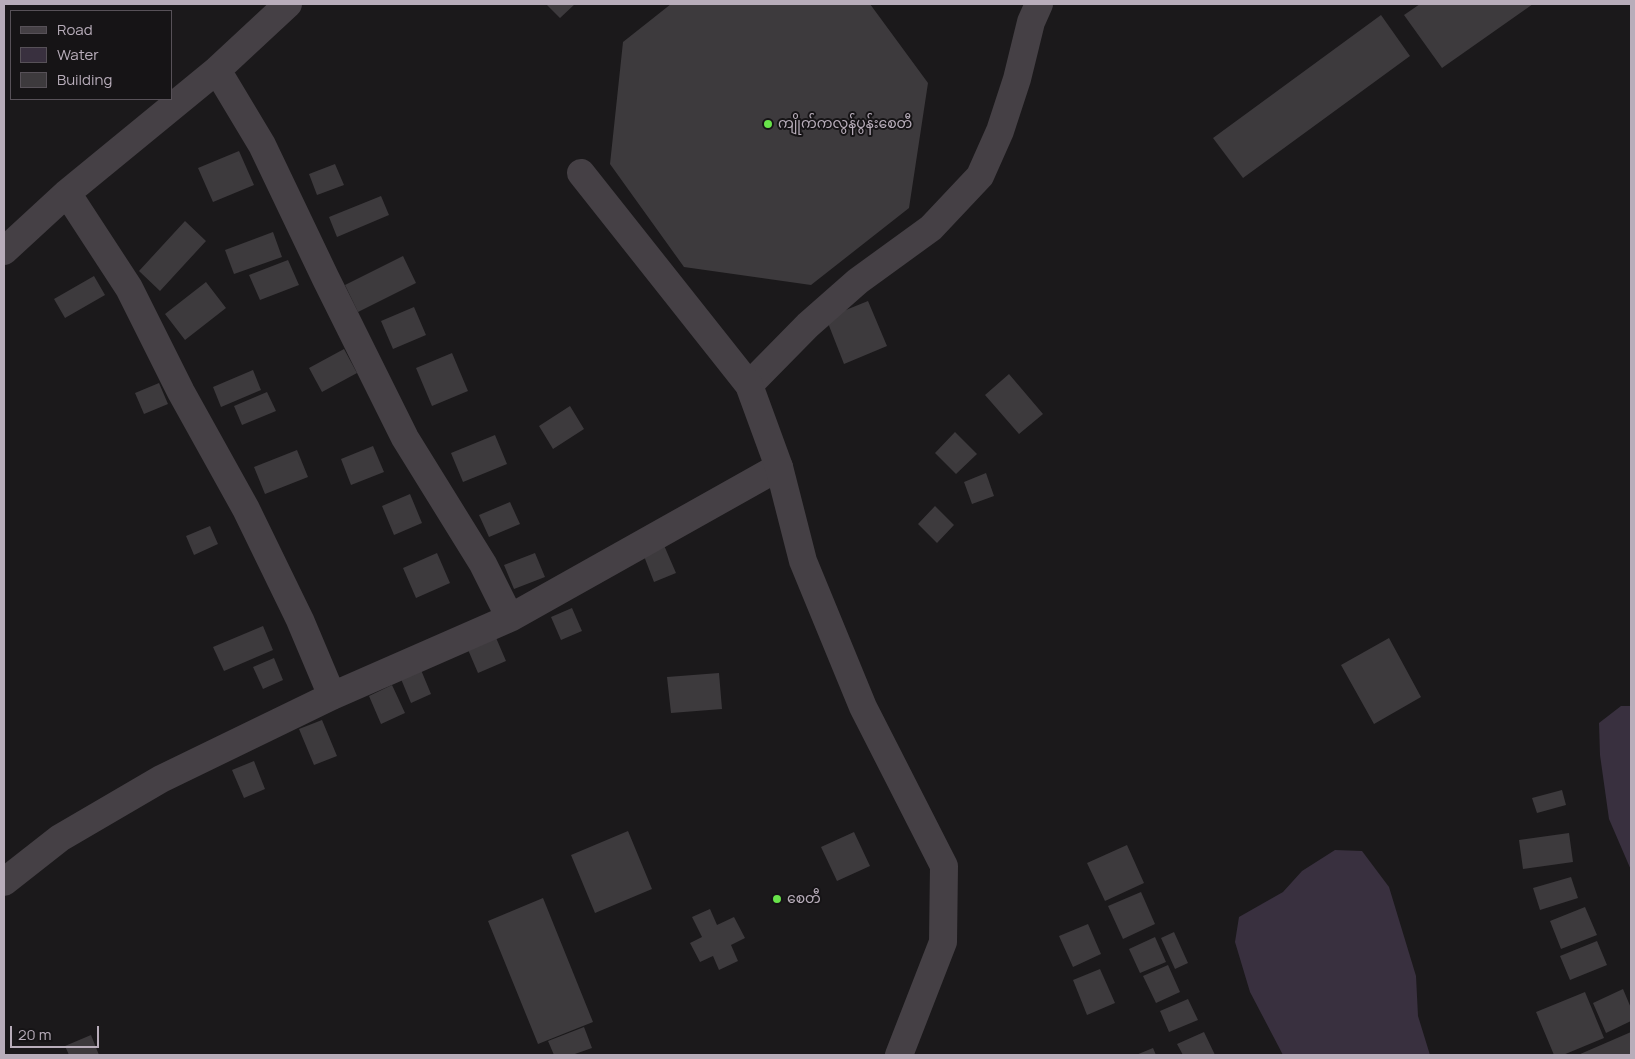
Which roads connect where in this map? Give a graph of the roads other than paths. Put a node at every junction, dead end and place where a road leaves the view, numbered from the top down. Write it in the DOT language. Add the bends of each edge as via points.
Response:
graph roads {
  1 [pos="288,4"];
  2 [pos="1039,4"];
  3 [pos="217,70"];
  4 [pos="581,173"];
  5 [pos="67,193"];
  6 [pos="4,251"];
  7 [pos="749,384"];
  8 [pos="779,467"];
  9 [pos="510,618"];
  10 [pos="332,696"];
  11 [pos="4,882"];
  12 [pos="899,1055"];
  1 -- 3 [label="street"];
  2 -- 7 [label="street" via="1000,131 980,176 931,228 858,281"];
  3 -- 5 [label="street"];
  3 -- 9 [label="street" via="262,145 405,438 483,564"];
  4 -- 7 [label="street"];
  5 -- 6 [label="street"];
  5 -- 10 [label="street" via="129,288 246,509 300,620"];
  7 -- 8 [label="street"];
  8 -- 9 [label="street"];
  8 -- 12 [label="street" via="803,562 863,707 944,866 943,942"];
  9 -- 10 [label="street"];
  10 -- 11 [label="street" via="162,779 60,838"];
}
